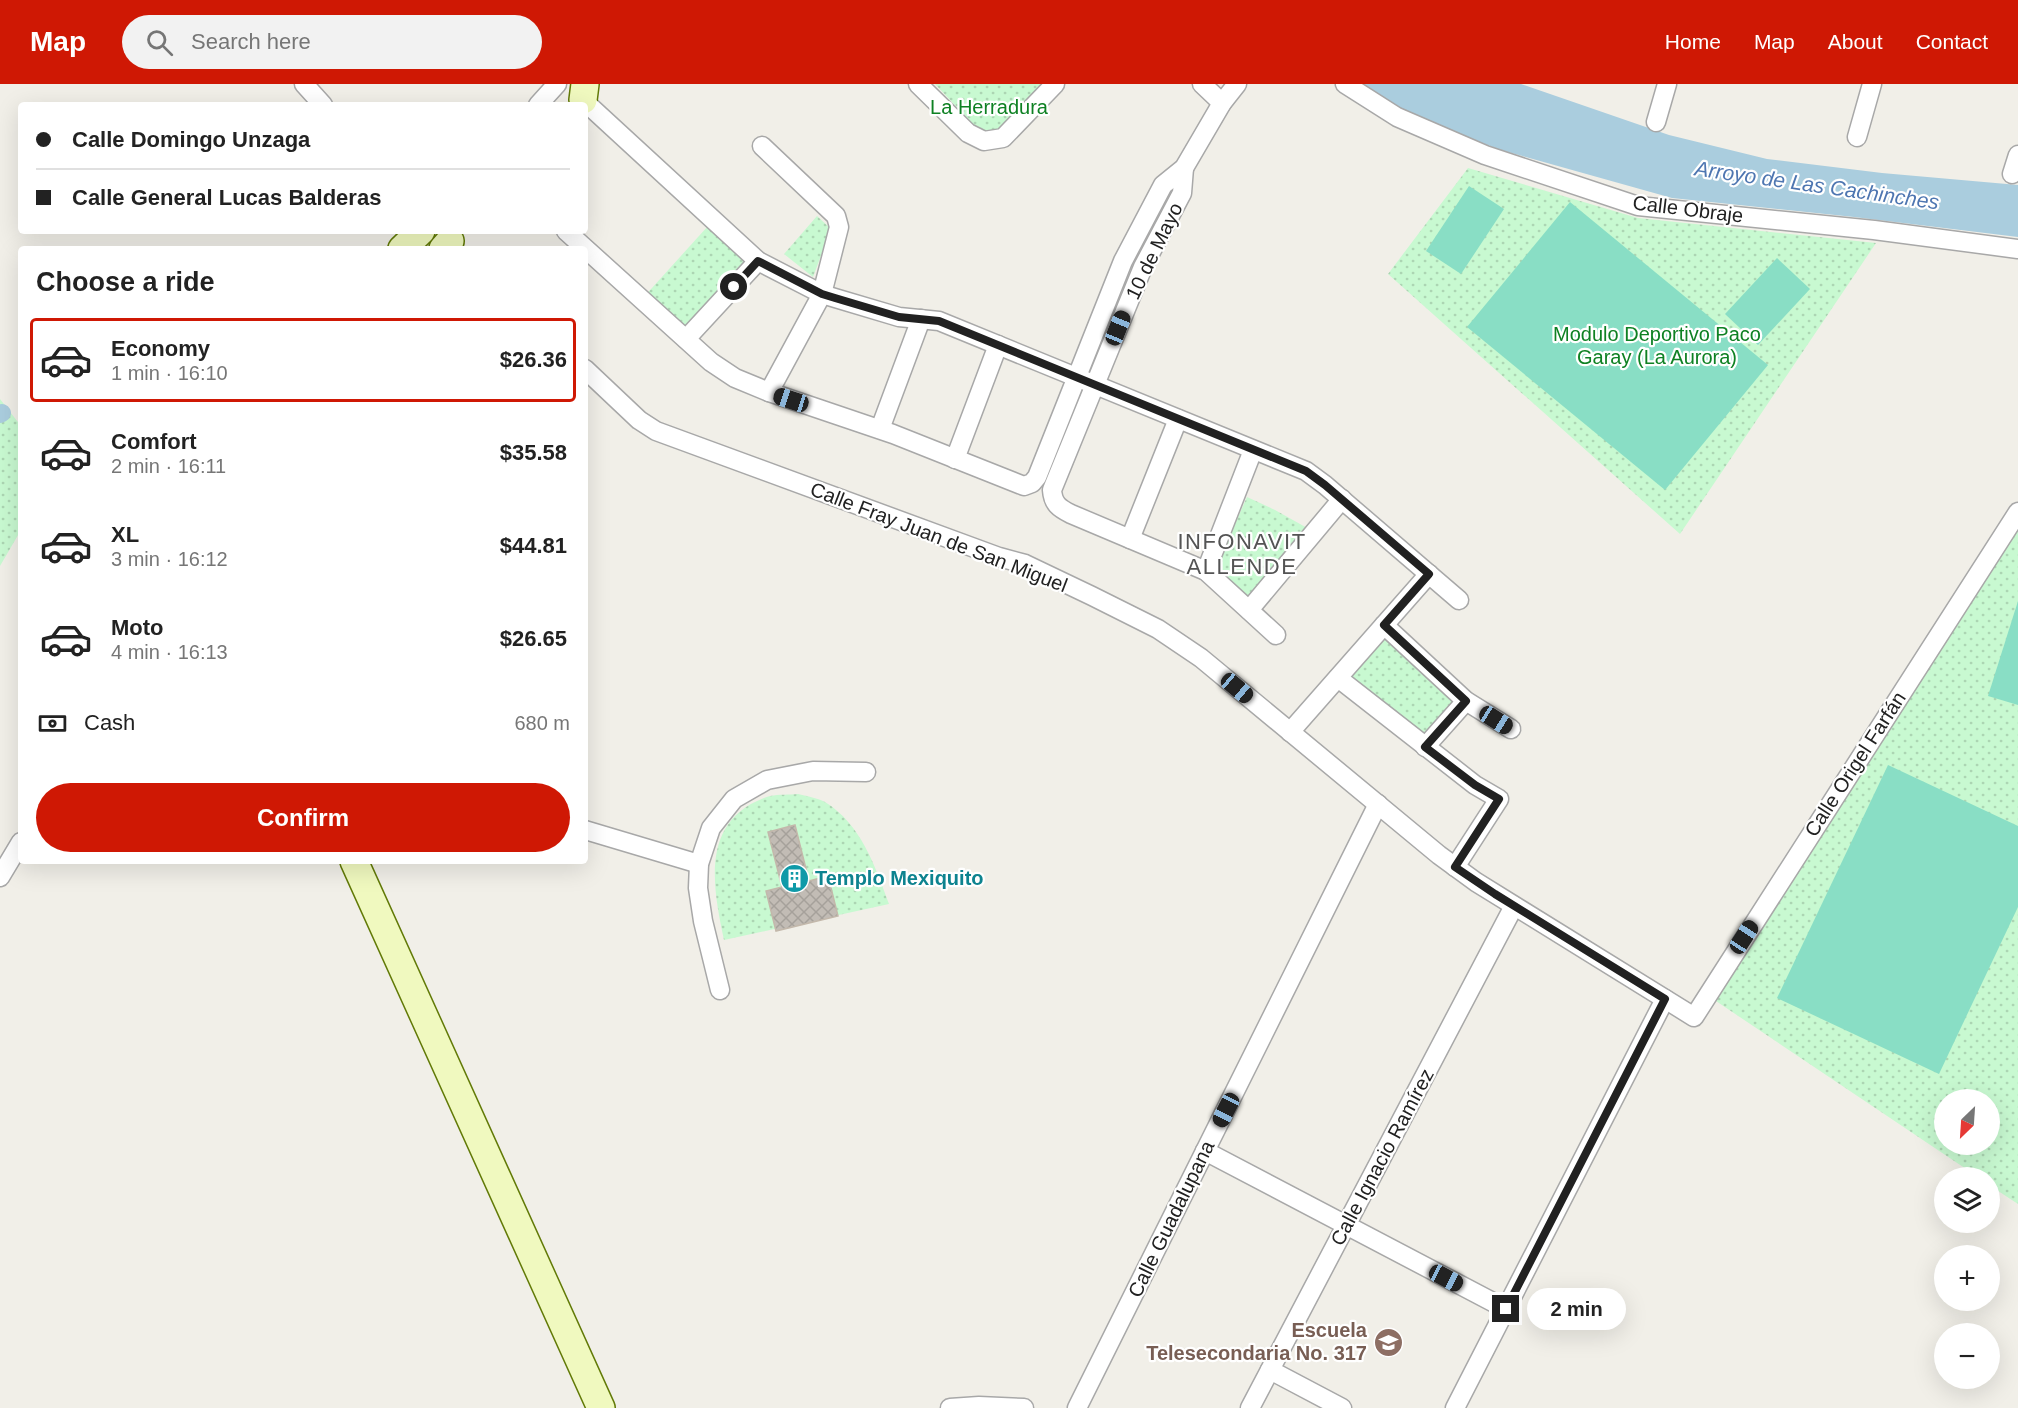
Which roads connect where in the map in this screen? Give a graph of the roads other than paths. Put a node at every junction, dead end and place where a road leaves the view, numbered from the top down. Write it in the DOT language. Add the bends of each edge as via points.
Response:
graph roads {
  1 [pos="304,84"];
  2 [pos="557,84"];
  3 [pos="918,84"];
  4 [pos="1055,84"];
  5 [pos="1202,84"];
  6 [pos="1237,84"];
  7 [pos="1345,84"];
  8 [pos="1667,84"];
  9 [pos="1872,84"];
  10 [pos="586,93"];
  11 [pos="320,102"];
  12 [pos="541,102"];
  13 [pos="1222,103"];
  14 [pos="1656,122"];
  15 [pos="1857,137"];
  16 [pos="762,146"];
  17 [pos="2018,155"];
  18 [pos="1184,168"];
  19 [pos="2012,174"];
  20 [pos="418,234"];
  21 [pos="569,234"];
  22 [pos="447,239"];
  23 [pos="1132,244"];
  24 [pos="405,246"];
  25 [pos="421,246"];
  26 [pos="583,246"];
  27 [pos="2018,249"];
  28 [pos="588,251"];
  29 [pos="1150,253"];
  30 [pos="758,261"];
  31 [pos="822,294"];
  32 [pos="921,318"];
  33 [pos="686,339"];
  34 [pos="998,345"];
  35 [pos="588,372"];
  36 [pos="1076,377"];
  37 [pos="1095,385"];
  38 [pos="769,392"];
  39 [pos="1178,419"];
  40 [pos="880,429"];
  41 [pos="1253,450"];
  42 [pos="955,459"];
  43 [pos="1342,499"];
  44 [pos="2018,512"];
  45 [pos="1130,539"];
  46 [pos="1206,571"];
  47 [pos="1429,574"];
  48 [pos="1459,600"];
  49 [pos="1249,610"];
  50 [pos="1384,625"];
  51 [pos="1276,635"];
  52 [pos="1338,678"];
  53 [pos="1466,701"];
  54 [pos="1511,729"];
  55 [pos="1290,732"];
  56 [pos="1425,747"];
  57 [pos="866,772"];
  58 [pos="1378,804"];
  59 [pos="588,831"];
  60 [pos="18,847"];
  61 [pos="355,864"];
  62 [pos="699,864"];
  63 [pos="1455,867"];
  64 [pos="0,876"];
  65 [pos="1514,906"];
  66 [pos="720,990"];
  67 [pos="1665,999"];
  68 [pos="1694,1017"];
  69 [pos="1205,1151"];
  70 [pos="1346,1225"];
  71 [pos="1506,1309"];
  72 [pos="1270,1370"];
  73 [pos="601,1408"];
  74 [pos="950,1408"];
  75 [pos="1024,1408"];
  76 [pos="1077,1408"];
  77 [pos="1250,1408"];
  78 [pos="1342,1408"];
  79 [pos="1455,1408"];
  1 -- 11 [label="street"];
  2 -- 12 [label="street"];
  3 -- 4 [label="street" via="969,134 984,141 1003,138"];
  5 -- 13 [label="street"];
  6 -- 13 [label="street, 10 de Mayo"];
  7 -- 27 [label="street, Calle Obraje" via="1397,117 1485,155 1638,206"];
  8 -- 14 [label="street"];
  9 -- 15 [label="street"];
  10 -- 30 [label="street"];
  13 -- 18 [label="street, 10 de Mayo"];
  16 -- 31 [label="street" via="836,216 839,227"];
  17 -- 19 [label="street"];
  18 -- 23 [label="street, 10 de Mayo" via="1163,185"];
  18 -- 29 [label="street, 10 de Mayo" via="1182,193"];
  20 -- 24 [label="main road"];
  21 -- 26 [label="street"];
  22 -- 25 [label="main road" via="429,237"];
  23 -- 29 [label="street"];
  23 -- 36 [label="street, 10 de Mayo"];
  28 -- 33 [label="street"];
  29 -- 37 [label="street, 10 de Mayo"];
  30 -- 31 [label="street"];
  30 -- 33 [label="street"];
  31 -- 32 [label="street" via="899,317"];
  31 -- 38 [label="street"];
  32 -- 34 [label="street" via="939,321"];
  32 -- 40 [label="street"];
  33 -- 38 [label="street" via="735,378"];
  34 -- 36 [label="street"];
  34 -- 42 [label="street"];
  35 -- 55 [label="street, Calle Fray Juan de San Miguel" via="656,431 1025,564 1158,629 1201,658"];
  36 -- 37 [label="street"];
  36 -- 42 [label="street, 10 de Mayo" via="1032,483 1024,486"];
  37 -- 39 [label="street"];
  37 -- 45 [label="street, 10 de Mayo" via="1052,490 1053,500 1061,509"];
  38 -- 40 [label="street"];
  39 -- 41 [label="street"];
  39 -- 45 [label="street"];
  40 -- 42 [label="street"];
  41 -- 43 [label="street" via="1306,471"];
  41 -- 46 [label="street"];
  43 -- 47 [label="street"];
  43 -- 49 [label="street"];
  44 -- 68 [label="street, Calle Origel Farfán"];
  45 -- 46 [label="street"];
  46 -- 49 [label="street"];
  47 -- 48 [label="street"];
  47 -- 50 [label="street"];
  49 -- 51 [label="street"];
  50 -- 52 [label="street"];
  50 -- 53 [label="street"];
  52 -- 55 [label="street"];
  52 -- 56 [label="street"];
  53 -- 54 [label="street"];
  53 -- 56 [label="street"];
  55 -- 58 [label="street, Calle Fray Juan de San Miguel"];
  56 -- 63 [label="street" via="1499,799"];
  57 -- 62 [label="street" via="813,771 767,780 734,799 711,828"];
  58 -- 63 [label="street, Calle Fray Juan de San Miguel"];
  58 -- 69 [label="street, Calle Guadalupana"];
  59 -- 62 [label="street"];
  60 -- 64 [label="street"];
  61 -- 73 [label="main road"];
  62 -- 66 [label="street" via="703,921"];
  63 -- 65 [label="street, Calle Fray Juan de San Miguel"];
  65 -- 67 [label="street, Calle Fray Juan de San Miguel"];
  65 -- 70 [label="street, Calle Ignacio Ramírez"];
  67 -- 68 [label="street, Calle Fray Juan de San Miguel"];
  67 -- 71 [label="street"];
  69 -- 70 [label="street"];
  69 -- 76 [label="street, Calle Guadalupana"];
  70 -- 71 [label="street"];
  70 -- 72 [label="street, Calle Ignacio Ramírez"];
  71 -- 79 [label="street"];
  72 -- 77 [label="street, Calle Ignacio Ramírez"];
  72 -- 78 [label="street"];
  74 -- 75 [label="street"];
}
